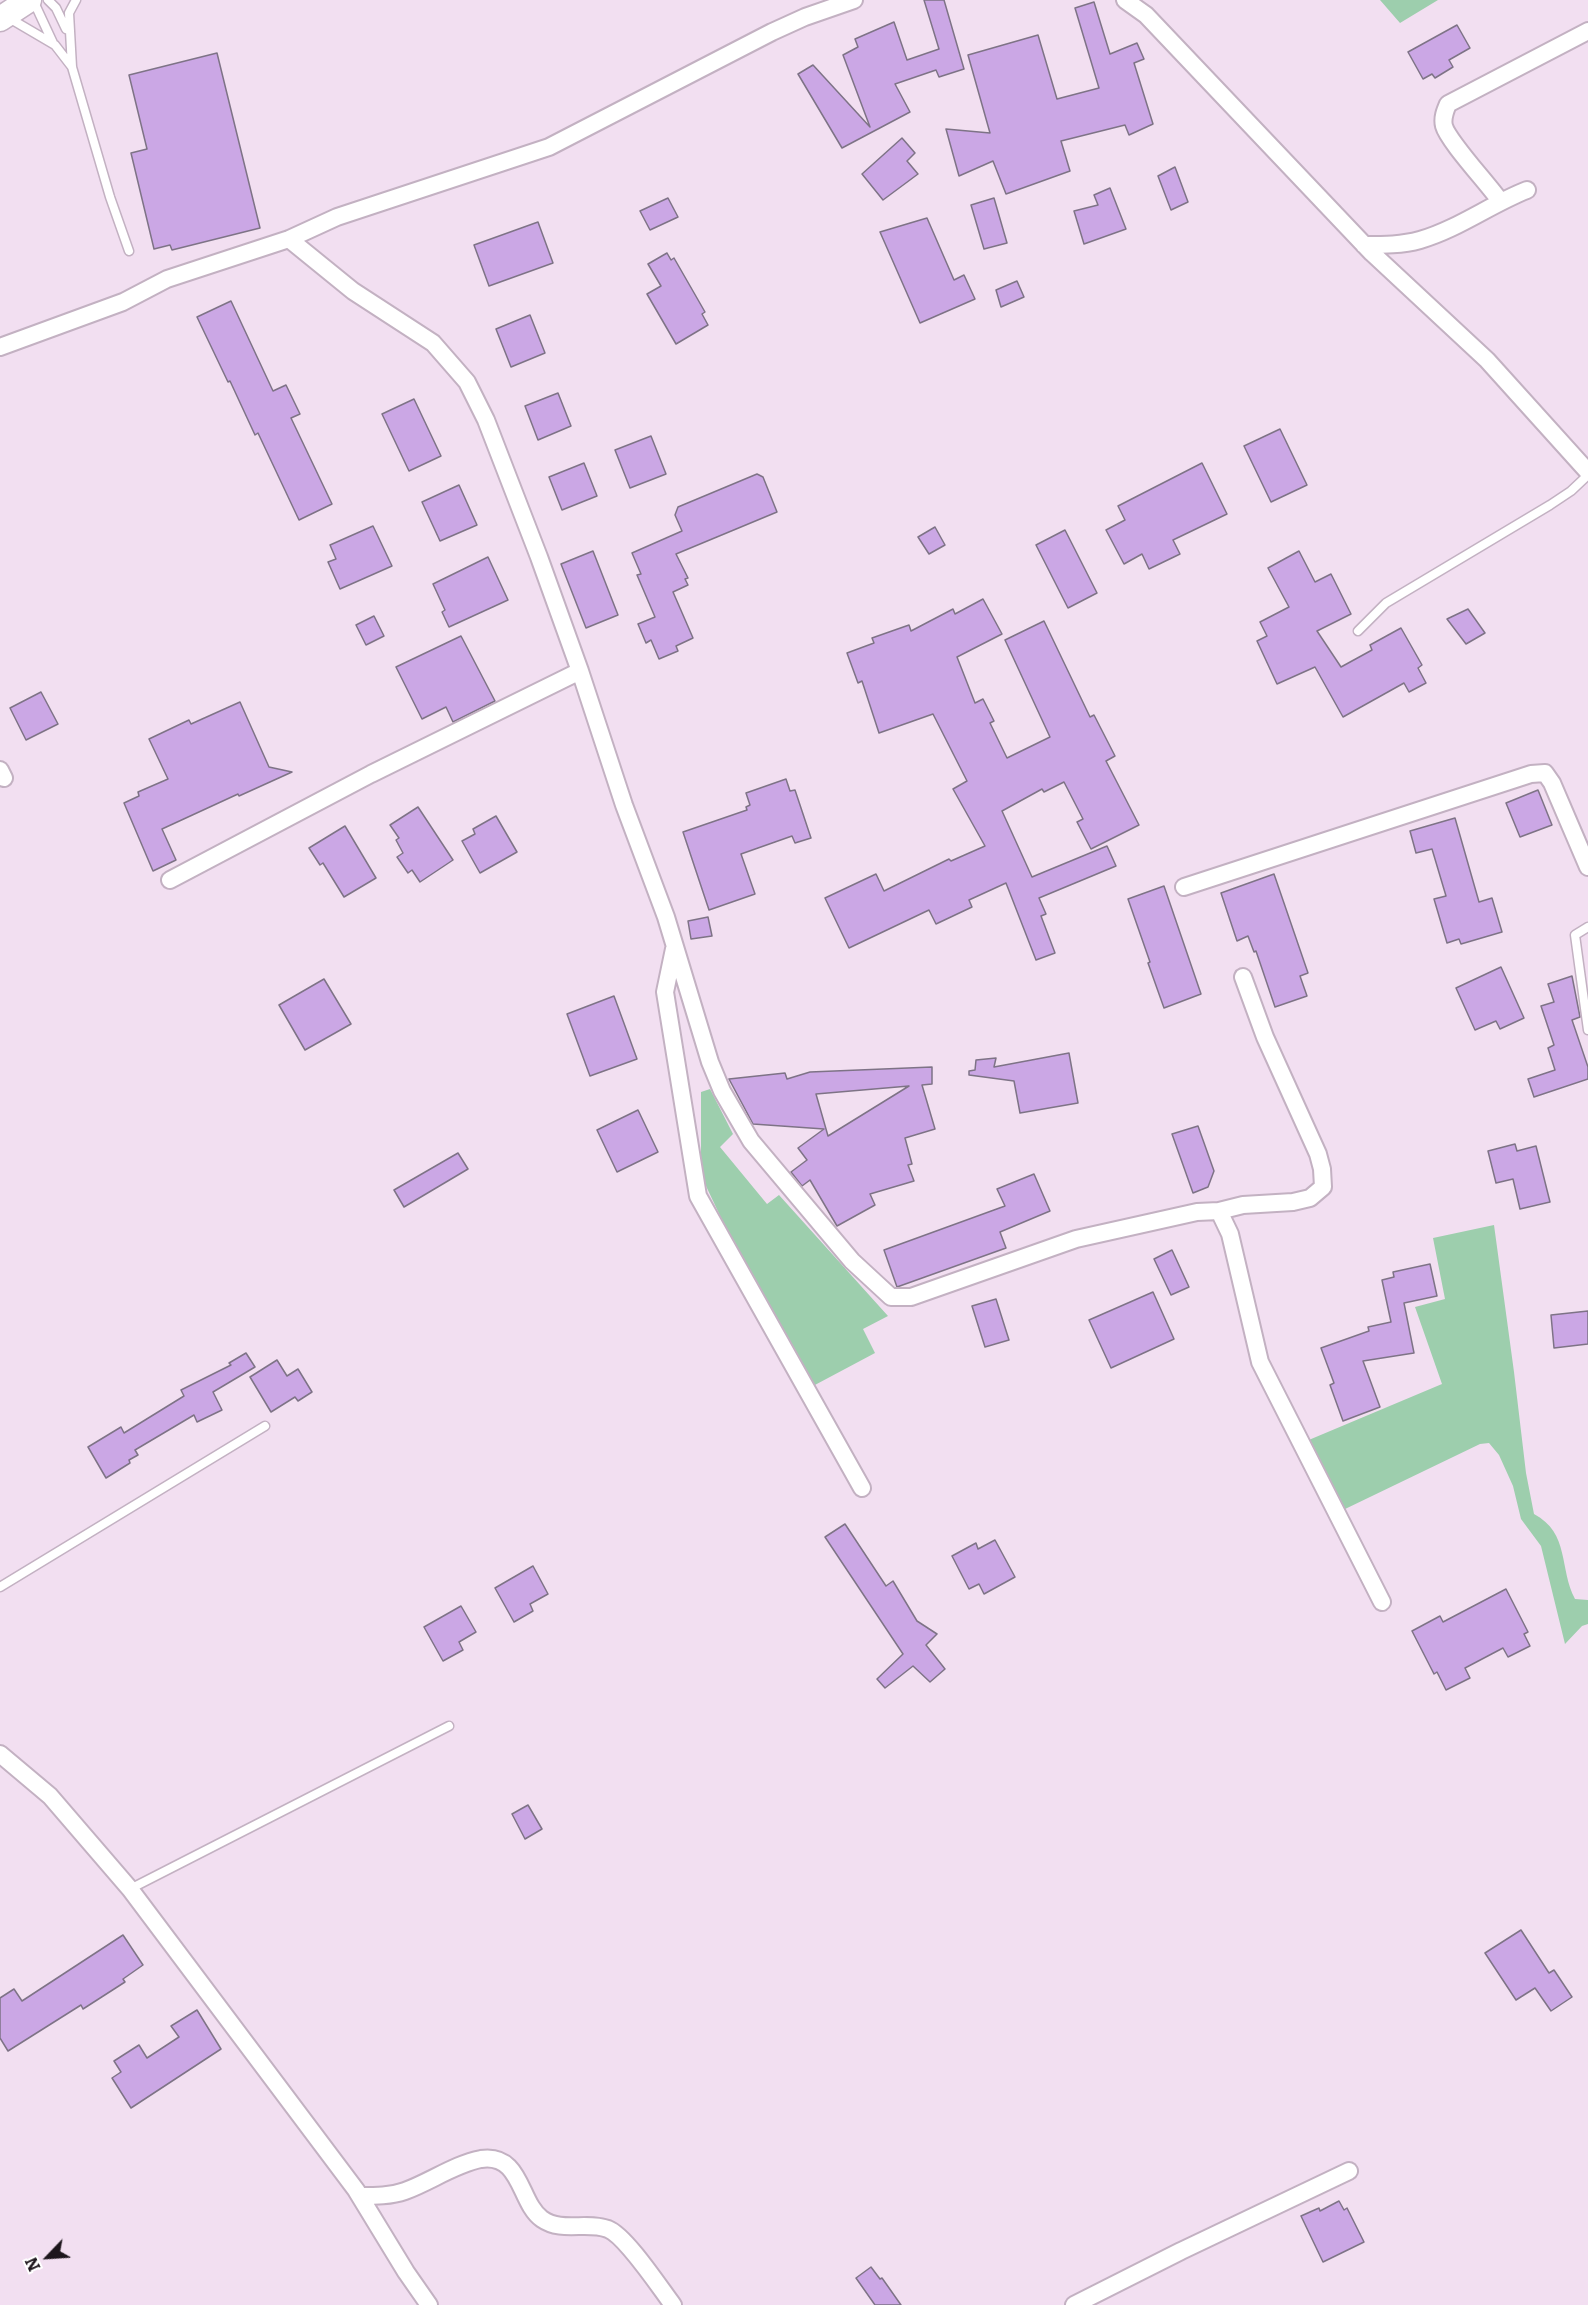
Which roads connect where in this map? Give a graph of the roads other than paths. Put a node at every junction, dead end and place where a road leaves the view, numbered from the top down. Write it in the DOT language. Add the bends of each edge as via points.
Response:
graph roads {
  1 [pos="31,0"];
  2 [pos="48,0"];
  3 [pos="76,0"];
  4 [pos="854,0"];
  5 [pos="1125,0"];
  6 [pos="2,17"];
  7 [pos="1588,31"];
  8 [pos="68,35"];
  9 [pos="54,45"];
  10 [pos="72,67"];
  11 [pos="1527,190"];
  12 [pos="1500,201"];
  13 [pos="289,239"];
  14 [pos="1364,245"];
  15 [pos="129,251"];
  16 [pos="0,347"];
  17 [pos="1588,474"];
  18 [pos="1358,632"];
  19 [pos="580,671"];
  20 [pos="1588,867"];
  21 [pos="170,880"];
  22 [pos="1184,887"];
  23 [pos="1588,927"];
  24 [pos="674,945"];
  25 [pos="1243,977"];
  26 [pos="1588,1030"];
  27 [pos="1219,1211"];
  28 [pos="265,1426"];
  29 [pos="862,1488"];
  30 [pos="0,1587"];
  31 [pos="1382,1602"];
  32 [pos="449,1726"];
  33 [pos="0,1754"];
  34 [pos="130,1889"];
  35 [pos="1349,2171"];
  36 [pos="360,2196"];
  37 [pos="429,2305"];
  38 [pos="673,2305"];
  39 [pos="1074,2305"];
  1 -- 6 [label="main road"];
  1 -- 9 [label="lane"];
  2 -- 8 [label="lane"];
  3 -- 8 [label="lane" via="69,13"];
  4 -- 13 [label="street" via="771,32 549,147 337,217"];
  5 -- 14 [label="street" via="1146,15"];
  6 -- 9 [label="lane"];
  7 -- 12 [label="street" via="1448,104 1443,115 1444,127"];
  8 -- 10 [label="lane"];
  9 -- 10 [label="lane"];
  10 -- 15 [label="lane"];
  11 -- 12 [label="street"];
  12 -- 14 [label="street" via="1422,239 1391,246"];
  13 -- 16 [label="street" via="167,279 123,302"];
  13 -- 19 [label="street" via="353,291 434,344 467,382 494,441"];
  14 -- 17 [label="street" via="1487,360"];
  17 -- 18 [label="lane" via="1550,505 1386,603"];
  19 -- 21 [label="street" via="371,774"];
  19 -- 24 [label="street"];
  20 -- 22 [label="street" via="1545,773 1531,774"];
  23 -- 26 [label="lane" via="1575,935"];
  24 -- 27 [label="street" via="710,1062 751,1141 852,1261 891,1297 910,1297 1076,1239 1197,1212"];
  24 -- 29 [label="street" via="665,992 698,1196"];
  25 -- 27 [label="street" via="1265,1037 1318,1154 1323,1188 1310,1198 1293,1202 1243,1205"];
  27 -- 31 [label="street" via="1230,1234 1260,1362"];
  28 -- 30 [label="lane"];
  32 -- 34 [label="lane"];
  33 -- 34 [label="street" via="50,1796"];
  34 -- 36 [label="street"];
  35 -- 39 [label="street"];
  36 -- 37 [label="street"];
  36 -- 38 [label="street" via="403,2192 482,2159 496,2160 508,2166 541,2218 564,2228 609,2229 621,2238"];
}
